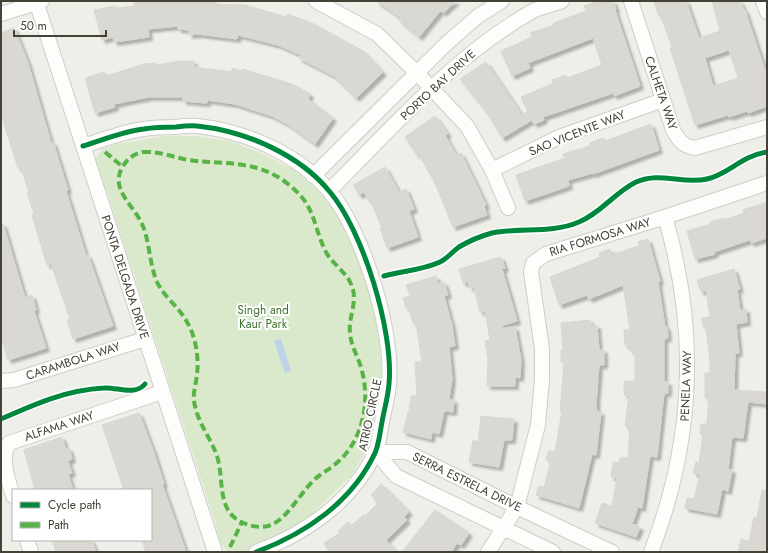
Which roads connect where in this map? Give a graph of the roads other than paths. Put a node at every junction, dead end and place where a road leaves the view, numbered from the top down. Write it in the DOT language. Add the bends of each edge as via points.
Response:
graph roads {
  1 [pos="316,1"];
  2 [pos="502,1"];
  3 [pos="562,1"];
  4 [pos="631,1"];
  5 [pos="763,1"];
  6 [pos="38,2"];
  7 [pos="530,6"];
  8 [pos="767,12"];
  9 [pos="1,14"];
  10 [pos="416,72"];
  11 [pos="432,89"];
  12 [pos="663,100"];
  13 [pos="767,126"];
  14 [pos="83,146"];
  15 [pos="492,170"];
  16 [pos="313,176"];
  17 [pos="767,183"];
  18 [pos="329,191"];
  19 [pos="508,208"];
  20 [pos="665,217"];
  21 [pos="145,339"];
  22 [pos="1,381"];
  23 [pos="162,392"];
  24 [pos="376,452"];
  25 [pos="12,493"];
  26 [pos="517,507"];
  27 [pos="503,528"];
  28 [pos="27,541"];
  29 [pos="31,552"];
  30 [pos="215,552"];
  31 [pos="256,552"];
  32 [pos="488,552"];
  33 [pos="553,552"];
  34 [pos="612,552"];
  35 [pos="651,552"];
  1 -- 10 [label="street" via="377,34"];
  2 -- 10 [label="street, PORTO BAY DRIVE" via="478,16"];
  3 -- 7 [label="street, PORTO BAY DRIVE"];
  4 -- 12 [label="street, CALHETA WAY"];
  5 -- 8 [label="street"];
  6 -- 9 [label="street"];
  6 -- 14 [label="street, PONTA DELGADA DRIVE"];
  7 -- 11 [label="street, PORTO BAY DRIVE"];
  10 -- 11 [label="street"];
  10 -- 16 [label="street, PORTO BAY DRIVE"];
  11 -- 15 [label="street" via="467,126"];
  11 -- 18 [label="street, PORTO BAY DRIVE"];
  12 -- 13 [label="street, CALHETA WAY" via="673,130 686,147 708,146"];
  12 -- 15 [label="street, SAO VICENTE WAY" via="559,137"];
  14 -- 16 [label="street, ATRIO CIRCLE" via="143,129 196,126 246,136 290,158"];
  14 -- 21 [label="street, PONTA DELGADA DRIVE"];
  15 -- 19 [label="street"];
  16 -- 18 [label="street, ATRIO CIRCLE"];
  17 -- 20 [label="street, RIA FORMOSA WAY"];
  18 -- 24 [label="street, ATRIO CIRCLE" via="341,207 359,241 387,333 389,383"];
  20 -- 26 [label="street, RIA FORMOSA WAY" via="546,254 534,263 531,272 542,349 542,379 538,425"];
  20 -- 35 [label="street, PENELA WAY" via="681,278 688,387 682,444 673,488"];
  21 -- 22 [label="street, CARAMBOLA WAY" via="14,380"];
  21 -- 23 [label="street, PONTA DELGADA DRIVE"];
  23 -- 25 [label="street, ALFAMA WAY" via="9,443 1,458"];
  23 -- 30 [label="street, PONTA DELGADA DRIVE"];
  24 -- 26 [label="street, SERRA ESTRELA DRIVE" via="407,452"];
  24 -- 27 [label="street" via="396,476"];
  24 -- 31 [label="street, ATRIO CIRCLE" via="350,489 328,513 299,533"];
  26 -- 27 [label="street, RIA FORMOSA WAY"];
  26 -- 34 [label="street, SERRA ESTRELA DRIVE"];
  27 -- 32 [label="street, RIA FORMOSA WAY"];
  27 -- 33 [label="street"];
  28 -- 29 [label="street"];
}
